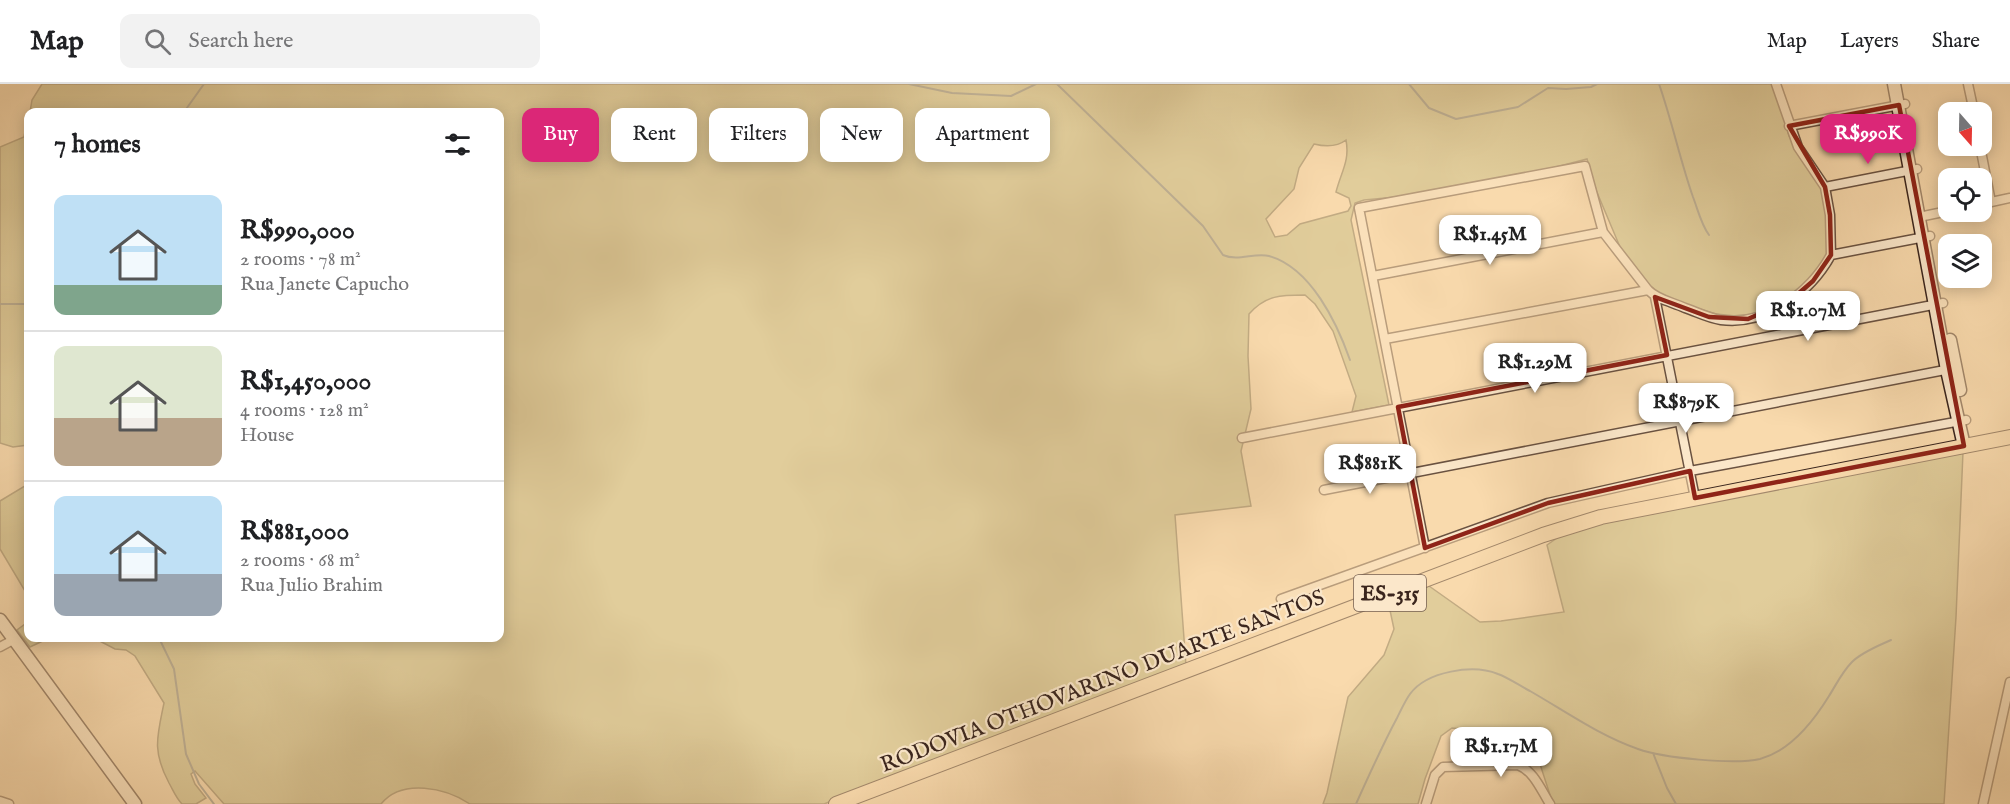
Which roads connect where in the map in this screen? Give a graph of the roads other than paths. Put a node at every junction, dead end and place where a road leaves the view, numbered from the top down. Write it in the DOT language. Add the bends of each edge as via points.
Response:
graph roads {
  1 [pos="1776,84"];
  2 [pos="1894,84"];
  3 [pos="1900,84"];
  4 [pos="1968,84"];
  5 [pos="1972,102"];
  6 [pos="1902,104"];
  7 [pos="1789,126"];
  8 [pos="1914,170"];
  9 [pos="1825,187"];
  10 [pos="2010,198"];
  11 [pos="1992,202"];
  12 [pos="1938,212"];
  13 [pos="1922,216"];
  14 [pos="1603,232"];
  15 [pos="1926,236"];
  16 [pos="1831,255"];
  17 [pos="1373,276"];
  18 [pos="1648,290"];
  19 [pos="1655,297"];
  20 [pos="1939,304"];
  21 [pos="1385,339"];
  22 [pos="1667,355"];
  23 [pos="1952,369"];
  24 [pos="1398,407"];
  25 [pos="1963,421"];
  26 [pos="1680,422"];
  27 [pos="2010,437"];
  28 [pos="1242,438"];
  29 [pos="1968,445"];
  30 [pos="1690,471"];
  31 [pos="1411,473"];
  32 [pos="1324,490"];
  33 [pos="1695,498"];
  34 [pos="1425,548"];
  35 [pos="1281,599"];
  36 [pos="0,620"];
  37 [pos="13,640"];
  38 [pos="0,647"];
  39 [pos="2010,682"];
  40 [pos="0,801"];
  41 [pos="9,804"];
  42 [pos="135,804"];
  43 [pos="836,804"];
  44 [pos="1426,804"];
  45 [pos="1550,804"];
  46 [pos="1983,804"];
  1 -- 7 [label="street"];
  2 -- 6 [label="street"];
  3 -- 6 [label="street"];
  4 -- 5 [label="street"];
  6 -- 7 [label="street"];
  6 -- 8 [label="street"];
  7 -- 9 [label="street"];
  8 -- 9 [label="street"];
  8 -- 13 [label="street"];
  9 -- 16 [label="street"];
  10 -- 11 [label="street"];
  12 -- 13 [label="street"];
  13 -- 15 [label="street"];
  14 -- 17 [label="street"];
  14 -- 17 [label="street" via="1586,166 1359,208"];
  14 -- 18 [label="street"];
  15 -- 16 [label="street"];
  15 -- 20 [label="street"];
  16 -- 19 [label="street" via="1814,281 1791,300 1748,319 1709,317"];
  17 -- 21 [label="street"];
  18 -- 19 [label="street"];
  18 -- 21 [label="street"];
  19 -- 22 [label="street"];
  20 -- 22 [label="street"];
  20 -- 23 [label="street"];
  21 -- 24 [label="street"];
  22 -- 24 [label="street"];
  22 -- 26 [label="street"];
  23 -- 25 [label="street"];
  23 -- 26 [label="street"];
  24 -- 28 [label="street"];
  24 -- 31 [label="street"];
  25 -- 29 [label="street"];
  25 -- 30 [label="street"];
  26 -- 30 [label="street"];
  26 -- 31 [label="street"];
  27 -- 29 [label="main road, RODOVIA OTHOVARINO DUARTE SANTOS / ES-315"];
  29 -- 33 [label="main road, RODOVIA OTHOVARINO DUARTE SANTOS / ES-315"];
  30 -- 33 [label="street"];
  30 -- 34 [label="street" via="1548,503"];
  31 -- 32 [label="street"];
  31 -- 34 [label="street"];
  33 -- 43 [label="main road, RODOVIA OTHOVARINO DUARTE SANTOS / ES-315" via="1601,517 1543,536"];
  34 -- 35 [label="street"];
  36 -- 37 [label="street"];
  37 -- 38 [label="street"];
  37 -- 42 [label="street"];
  39 -- 46 [label="street"];
  40 -- 41 [label="street"];
  44 -- 45 [label="street" via="1434,775 1443,767 1518,765 1529,771"];
}
